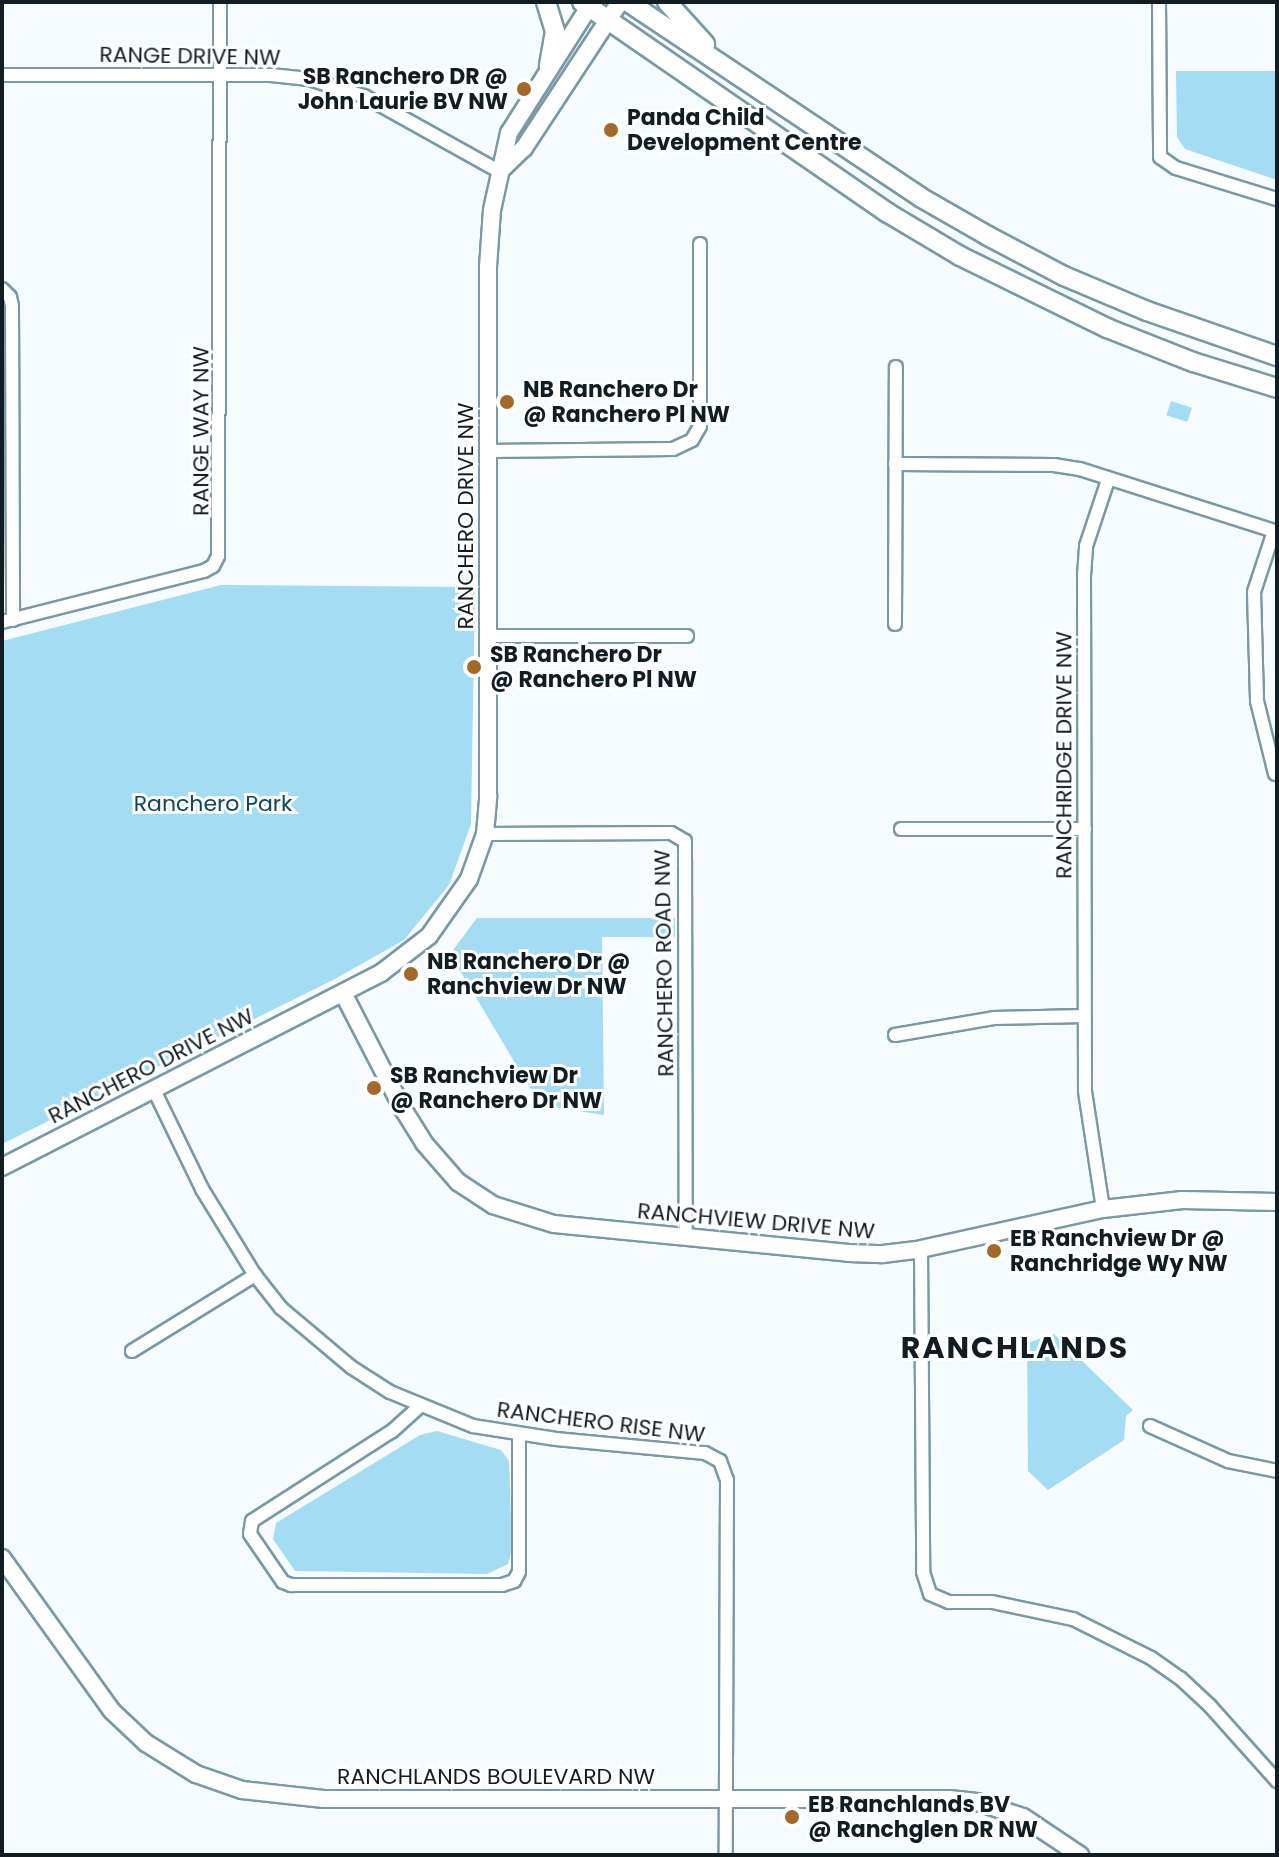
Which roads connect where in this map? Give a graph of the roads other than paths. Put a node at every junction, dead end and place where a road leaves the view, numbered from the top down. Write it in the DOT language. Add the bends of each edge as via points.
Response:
graph roads {
  1 [pos="220,2"];
  2 [pos="546,2"];
  3 [pos="620,2"];
  4 [pos="628,2"];
  5 [pos="667,2"];
  6 [pos="1159,2"];
  7 [pos="588,3"];
  8 [pos="608,20"];
  9 [pos="709,54"];
  10 [pos="549,66"];
  11 [pos="2,75"];
  12 [pos="220,75"];
  13 [pos="499,171"];
  14 [pos="1277,199"];
  15 [pos="700,244"];
  16 [pos="2,289"];
  17 [pos="1277,356"];
  18 [pos="896,367"];
  19 [pos="1277,388"];
  20 [pos="7,422"];
  21 [pos="487,451"];
  22 [pos="895,464"];
  23 [pos="1108,480"];
  24 [pos="1275,531"];
  25 [pos="7,621"];
  26 [pos="895,624"];
  27 [pos="488,636"];
  28 [pos="687,636"];
  29 [pos="1275,774"];
  30 [pos="901,829"];
  31 [pos="1085,829"];
  32 [pos="485,834"];
  33 [pos="343,993"];
  34 [pos="1084,1016"];
  35 [pos="895,1035"];
  36 [pos="154,1090"];
  37 [pos="2,1167"];
  38 [pos="1277,1202"];
  39 [pos="1103,1209"];
  40 [pos="686,1237"];
  41 [pos="921,1249"];
  42 [pos="255,1275"];
  43 [pos="132,1351"];
  44 [pos="420,1406"];
  45 [pos="1150,1426"];
  46 [pos="519,1434"];
  47 [pos="1277,1471"];
  48 [pos="2,1558"];
  49 [pos="1277,1781"];
  50 [pos="726,1799"];
  51 [pos="726,1855"];
  52 [pos="1080,1855"];
  1 -- 12 [label="street, RANGE WAY NW"];
  2 -- 10 [label="main road" via="555,31"];
  3 -- 8 [label="street"];
  4 -- 9 [label="main road"];
  5 -- 9 [label="main road" via="702,38"];
  6 -- 14 [label="street" via="1160,157 1176,168"];
  7 -- 8 [label="main road"];
  7 -- 10 [label="street, RANCHERO DRIVE NW"];
  8 -- 13 [label="street" via="524,148"];
  8 -- 19 [label="main road" via="888,213 960,256 1107,328"];
  9 -- 17 [label="main road" via="920,197 1001,243 1147,311"];
  10 -- 13 [label="street, RANCHERO DRIVE NW" via="509,133"];
  11 -- 12 [label="street, RANGE DRIVE NW"];
  12 -- 13 [label="street, RANGE DRIVE NW" via="309,79 343,88"];
  12 -- 25 [label="street, RANGE WAY NW" via="218,556 204,571"];
  13 -- 21 [label="street, RANCHERO DRIVE NW" via="489,243"];
  15 -- 21 [label="street" via="700,426 692,440 673,449"];
  16 -- 20 [label="street" via="12,306"];
  18 -- 22 [label="street"];
  20 -- 25 [label="street"];
  21 -- 27 [label="street, RANCHERO DRIVE NW"];
  22 -- 23 [label="street" via="1054,465"];
  22 -- 26 [label="street"];
  23 -- 24 [label="street"];
  23 -- 31 [label="street, RANCHRIDGE DRIVE NW" via="1086,546 1084,576"];
  24 -- 29 [label="street" via="1254,592 1257,701"];
  27 -- 28 [label="street"];
  27 -- 32 [label="street, RANCHERO DRIVE NW"];
  30 -- 31 [label="street"];
  31 -- 34 [label="street, RANCHRIDGE DRIVE NW"];
  32 -- 33 [label="street, RANCHERO DRIVE NW" via="469,879 429,936 381,973"];
  32 -- 40 [label="street, RANCHERO ROAD NW" via="671,833 685,841"];
  33 -- 36 [label="street, RANCHERO DRIVE NW"];
  33 -- 40 [label="street, RANCHVIEW DRIVE NW" via="424,1143 472,1192 524,1217 554,1224"];
  34 -- 35 [label="street" via="994,1018"];
  34 -- 39 [label="street, RANCHRIDGE DRIVE NW" via="1085,1091"];
  36 -- 37 [label="street, RANCHERO DRIVE NW"];
  36 -- 42 [label="street, RANCHERO RISE NW" via="202,1189"];
  38 -- 39 [label="street, RANCHVIEW DRIVE NW" via="1182,1200"];
  39 -- 41 [label="street, RANCHVIEW DRIVE NW"];
  40 -- 41 [label="street, RANCHVIEW DRIVE NW" via="849,1253"];
  41 -- 49 [label="street" via="923,1572 930,1594 949,1602 992,1602 1073,1619 1151,1658 1210,1706"];
  42 -- 43 [label="street"];
  42 -- 44 [label="street, RANCHERO RISE NW" via="281,1308 329,1350"];
  44 -- 46 [label="street, RANCHERO RISE NW" via="473,1426"];
  44 -- 46 [label="street" via="392,1431 252,1521 250,1534 283,1582 514,1581 519,1568"];
  45 -- 47 [label="street" via="1228,1461"];
  46 -- 50 [label="street, RANCHERO RISE NW" via="705,1453 720,1461 727,1480"];
  48 -- 50 [label="street, RANCHLANDS BOULEVARD NW" via="112,1711 146,1743 196,1774 242,1790 324,1799"];
  50 -- 51 [label="street"];
  50 -- 52 [label="street, RANCHLANDS BOULEVARD NW" via="977,1802 1023,1817"];
}
